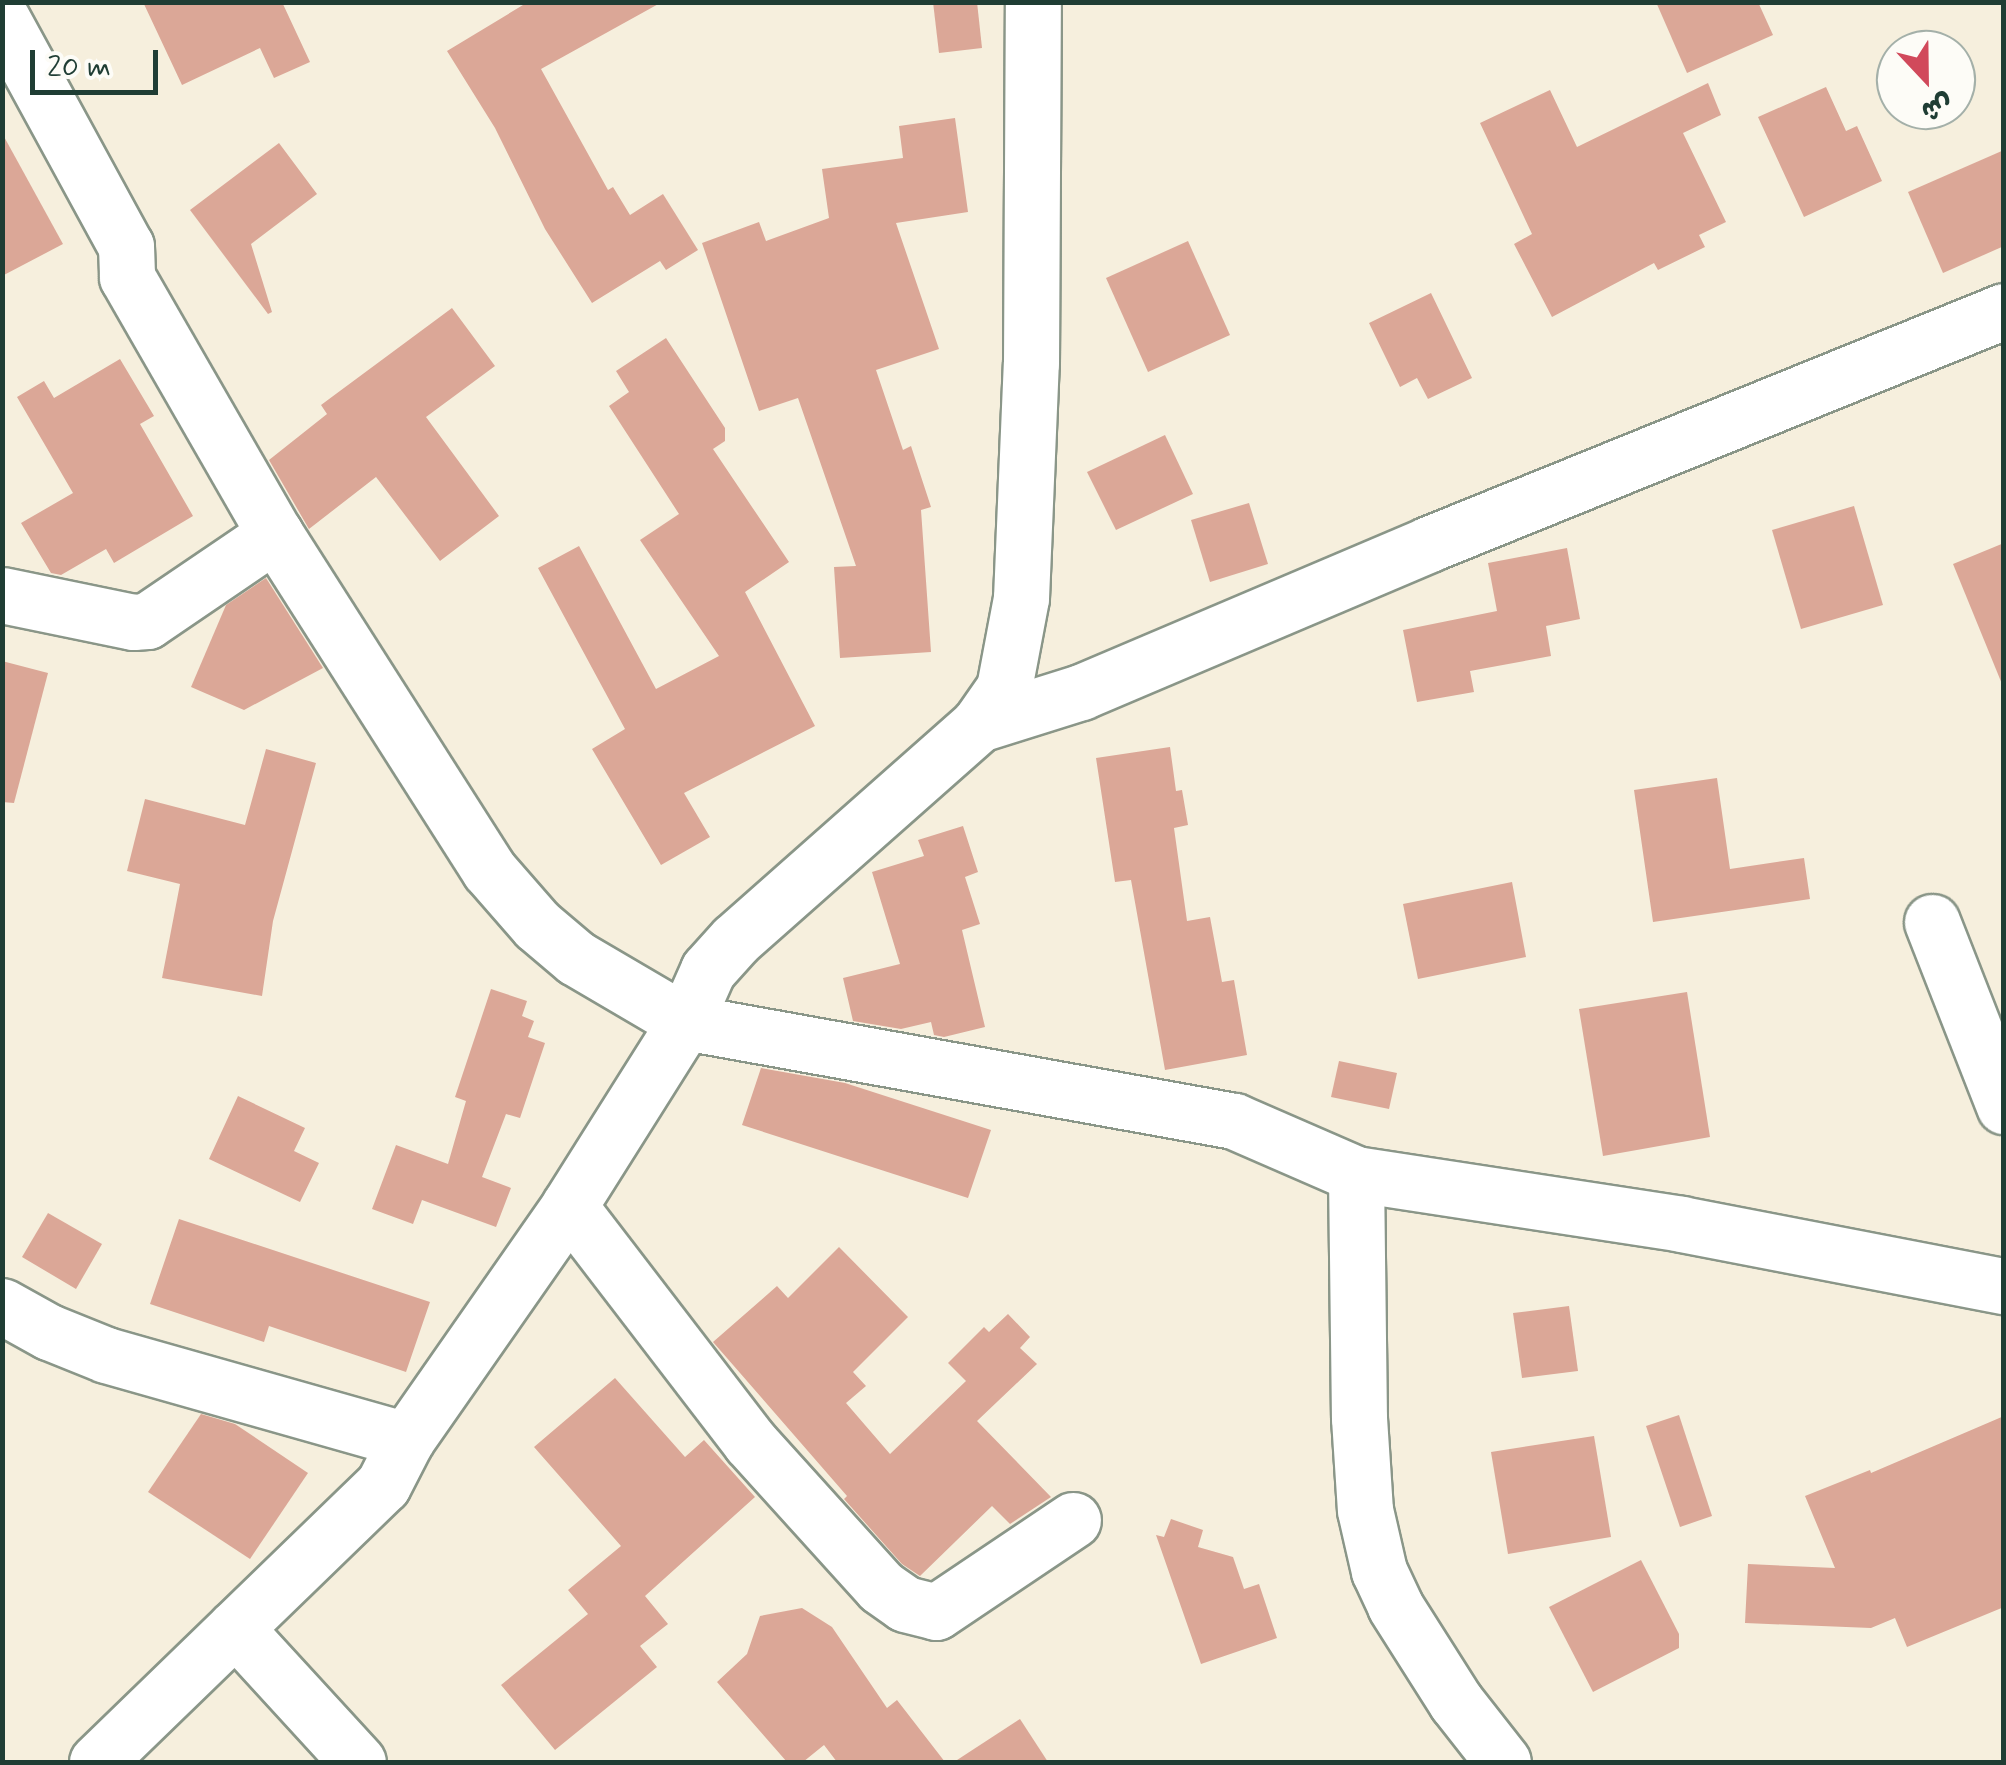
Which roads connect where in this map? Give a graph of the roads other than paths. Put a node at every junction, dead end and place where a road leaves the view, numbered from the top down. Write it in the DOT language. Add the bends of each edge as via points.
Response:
graph roads {
  1 [pos="1033,2"];
  2 [pos="2,19"];
  3 [pos="2004,311"];
  4 [pos="275,534"];
  5 [pos="2,595"];
  6 [pos="980,724"];
  7 [pos="1932,922"];
  8 [pos="685,1022"];
  9 [pos="2004,1106"];
  10 [pos="1356,1174"];
  11 [pos="569,1206"];
  12 [pos="2004,1286"];
  13 [pos="2,1306"];
  14 [pos="406,1440"];
  15 [pos="1073,1520"];
  16 [pos="236,1628"];
  17 [pos="97,1762"];
  18 [pos="358,1762"];
  19 [pos="1503,1762"];
  1 -- 6 [label="street" via="1031,363 1021,598 1004,688"];
  2 -- 4 [label="street" via="126,246 127,276"];
  3 -- 6 [label="street" via="1081,692"];
  4 -- 5 [label="street" via="147,620"];
  4 -- 8 [label="street" via="490,870 536,925 576,958"];
  6 -- 8 [label="street" via="735,940 708,970"];
  7 -- 9 [label="street"];
  8 -- 10 [label="street" via="1234,1121"];
  8 -- 11 [label="street"];
  10 -- 12 [label="street" via="1681,1224"];
  10 -- 19 [label="street" via="1359,1418 1379,1571 1456,1702"];
  11 -- 14 [label="street"];
  11 -- 15 [label="street" via="750,1442 881,1588 905,1604 936,1612"];
  13 -- 14 [label="street" via="106,1355"];
  14 -- 16 [label="street" via="383,1485"];
  16 -- 17 [label="street"];
  16 -- 18 [label="street"];
}
